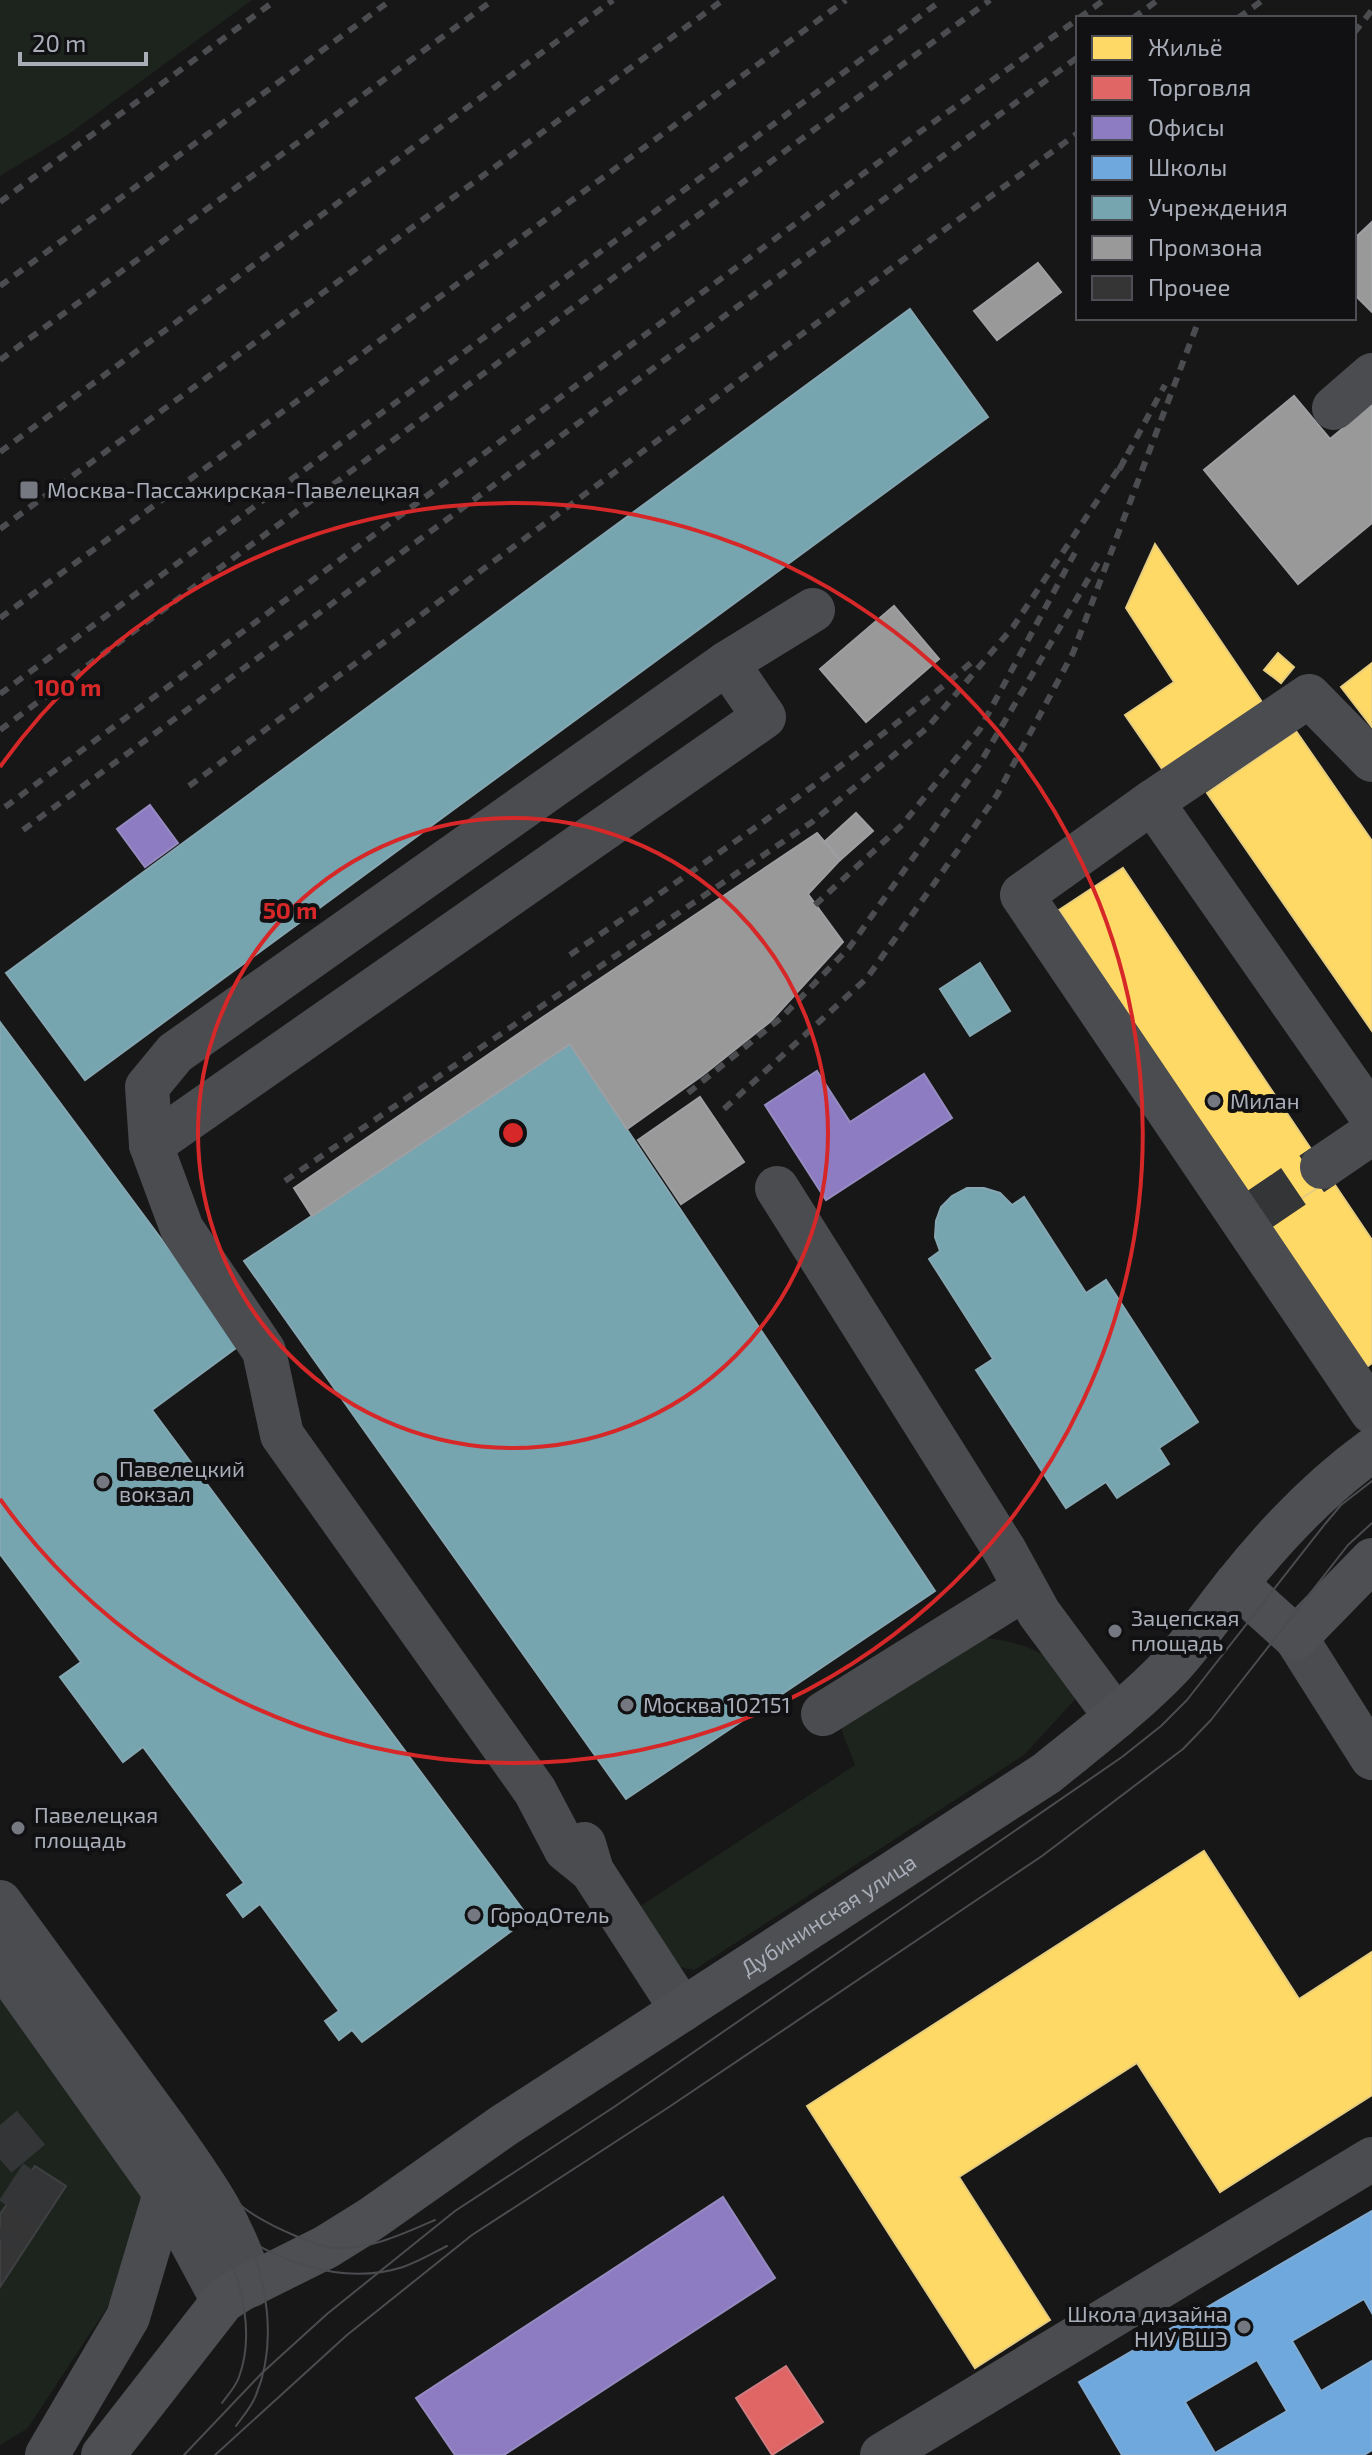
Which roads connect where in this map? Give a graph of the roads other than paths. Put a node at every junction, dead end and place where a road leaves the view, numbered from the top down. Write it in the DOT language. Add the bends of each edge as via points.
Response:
graph roads {
  1 [pos="1372,375"];
  2 [pos="1334,408"];
  3 [pos="813,610"];
  4 [pos="727,663"];
  5 [pos="1372,760"];
  6 [pos="1152,802"];
  7 [pos="1372,1117"];
  8 [pos="1372,1133"];
  9 [pos="151,1145"];
  10 [pos="1322,1167"];
  11 [pos="777,1188"];
  12 [pos="1372,1412"];
  13 [pos="1372,1450"];
  14 [pos="1372,1560"];
  15 [pos="1236,1584"];
  16 [pos="1024,1589"];
  17 [pos="1296,1638"];
  18 [pos="823,1714"];
  19 [pos="1116,1717"];
  20 [pos="1372,1758"];
  21 [pos="0,1902"];
  22 [pos="0,1961"];
  23 [pos="682,2010"];
  24 [pos="165,2128"];
  25 [pos="1372,2159"];
  26 [pos="165,2193"];
  27 [pos="237,2293"];
  28 [pos="47,2455"];
  29 [pos="103,2455"];
  30 [pos="882,2455"];
  1 -- 2 [label="street"];
  3 -- 4 [label="street"];
  4 -- 9 [label="street" via="175,1053 147,1087"];
  4 -- 9 [label="street" via="764,717"];
  5 -- 6 [label="street" via="1309,696"];
  6 -- 7 [label="street"];
  6 -- 12 [label="street" via="1022,895 1250,1215"];
  8 -- 10 [label="street"];
  9 -- 23 [label="street" via="182,1229 264,1351 282,1435 535,1791 583,1839 592,1871"];
  11 -- 16 [label="street"];
  13 -- 15 [label="main road, Дубининская улица" via="1298,1512"];
  14 -- 17 [label="main road"];
  15 -- 17 [label="main road"];
  15 -- 19 [label="main road, Дубининская улица" via="1173,1664"];
  16 -- 18 [label="street"];
  16 -- 19 [label="street"];
  17 -- 20 [label="street"];
  19 -- 23 [label="main road, Дубининская улица" via="1047,1773"];
  21 -- 24 [label="street"];
  22 -- 26 [label="street"];
  23 -- 27 [label="main road, Дубининская улица" via="349,2233"];
  24 -- 26 [label="street"];
  24 -- 27 [label="street" via="218,2203 242,2251"];
  25 -- 30 [label="street"];
  26 -- 27 [label="street"];
  26 -- 28 [label="street" via="128,2317"];
  27 -- 29 [label="main road"];
}
